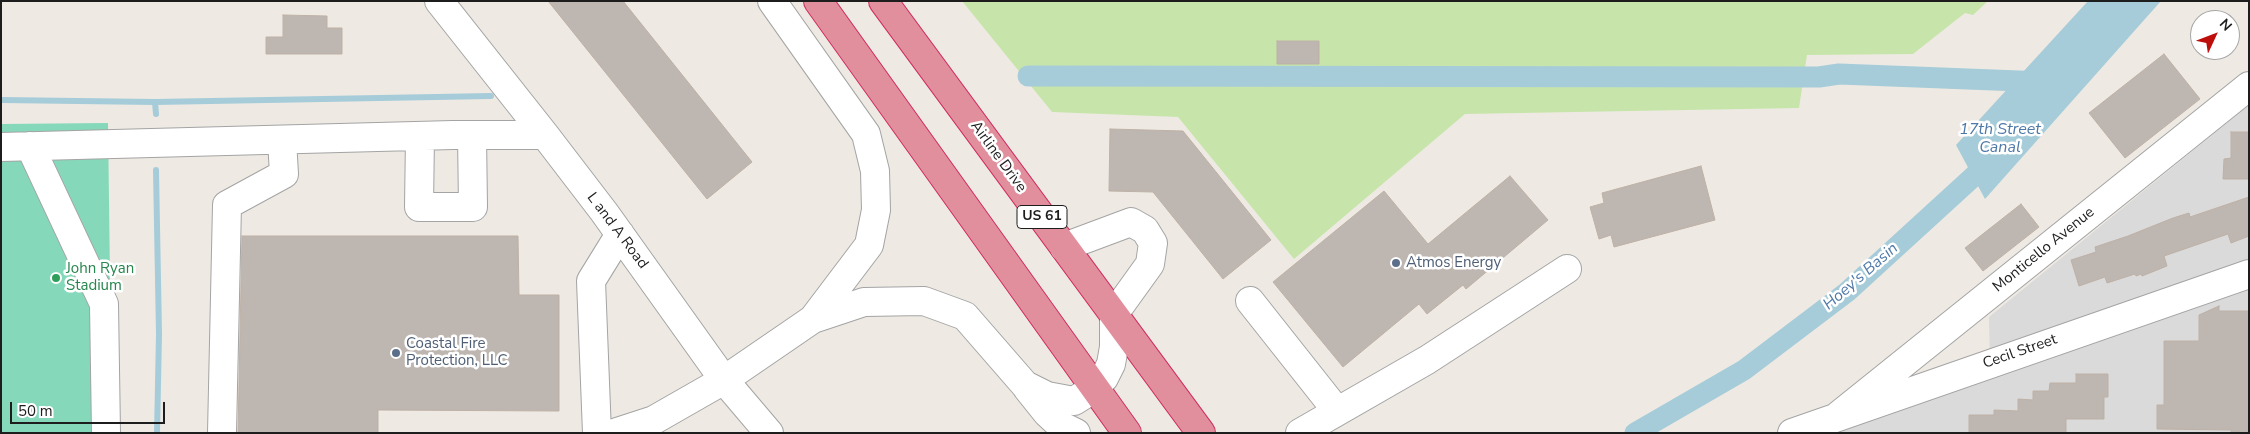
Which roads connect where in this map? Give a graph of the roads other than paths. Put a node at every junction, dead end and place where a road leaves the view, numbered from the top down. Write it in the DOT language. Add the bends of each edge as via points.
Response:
graph roads {
  1 [pos="439,1"];
  2 [pos="772,1"];
  3 [pos="818,1"];
  4 [pos="883,1"];
  5 [pos="2249,86"];
  6 [pos="545,134"];
  7 [pos="472,135"];
  8 [pos="420,136"];
  9 [pos="282,140"];
  10 [pos="30,146"];
  11 [pos="1,147"];
  12 [pos="620,234"];
  13 [pos="1064,247"];
  14 [pos="1568,268"];
  15 [pos="2249,274"];
  16 [pos="1250,301"];
  17 [pos="1114,314"];
  18 [pos="813,319"];
  19 [pos="724,380"];
  20 [pos="1025,385"];
  21 [pos="1095,388"];
  22 [pos="1338,411"];
  23 [pos="1839,415"];
  24 [pos="106,433"];
  25 [pos="222,433"];
  26 [pos="598,433"];
  27 [pos="614,433"];
  28 [pos="769,433"];
  29 [pos="1076,433"];
  30 [pos="1127,433"];
  31 [pos="1201,433"];
  32 [pos="1300,433"];
  33 [pos="1792,433"];
  1 -- 6 [label="street, L and A Road"];
  2 -- 18 [label="street" via="866,134 876,171 876,210 869,245"];
  3 -- 21 [label="highway"];
  4 -- 13 [label="highway, Airline Drive / US 61"];
  5 -- 23 [label="street, Monticello Avenue"];
  6 -- 7 [label="street"];
  6 -- 12 [label="street, L and A Road"];
  7 -- 8 [label="street"];
  7 -- 8 [label="street" via="472,207 419,207"];
  8 -- 9 [label="street"];
  9 -- 10 [label="street"];
  9 -- 25 [label="street" via="284,174 227,206"];
  10 -- 11 [label="street"];
  10 -- 24 [label="street" via="104,304"];
  12 -- 19 [label="street, L and A Road"];
  12 -- 26 [label="street" via="591,281"];
  13 -- 17 [label="highway, Airline Drive / US 61"];
  13 -- 17 [label="street" via="1131,222 1144,230 1153,243 1150,264"];
  14 -- 22 [label="street" via="1426,360"];
  15 -- 23 [label="street, Cecil Street"];
  16 -- 22 [label="street"];
  17 -- 21 [label="street" via="1111,364"];
  17 -- 31 [label="highway, Airline Drive / US 61"];
  18 -- 19 [label="street"];
  18 -- 20 [label="street" via="864,302 924,301 965,316"];
  19 -- 27 [label="street" via="654,420"];
  19 -- 28 [label="street, L and A Road"];
  20 -- 21 [label="street" via="1047,396 1074,401"];
  20 -- 29 [label="street" via="1047,413"];
  21 -- 30 [label="highway"];
  22 -- 32 [label="street"];
  23 -- 33 [label="street, Cecil Street"];
}
